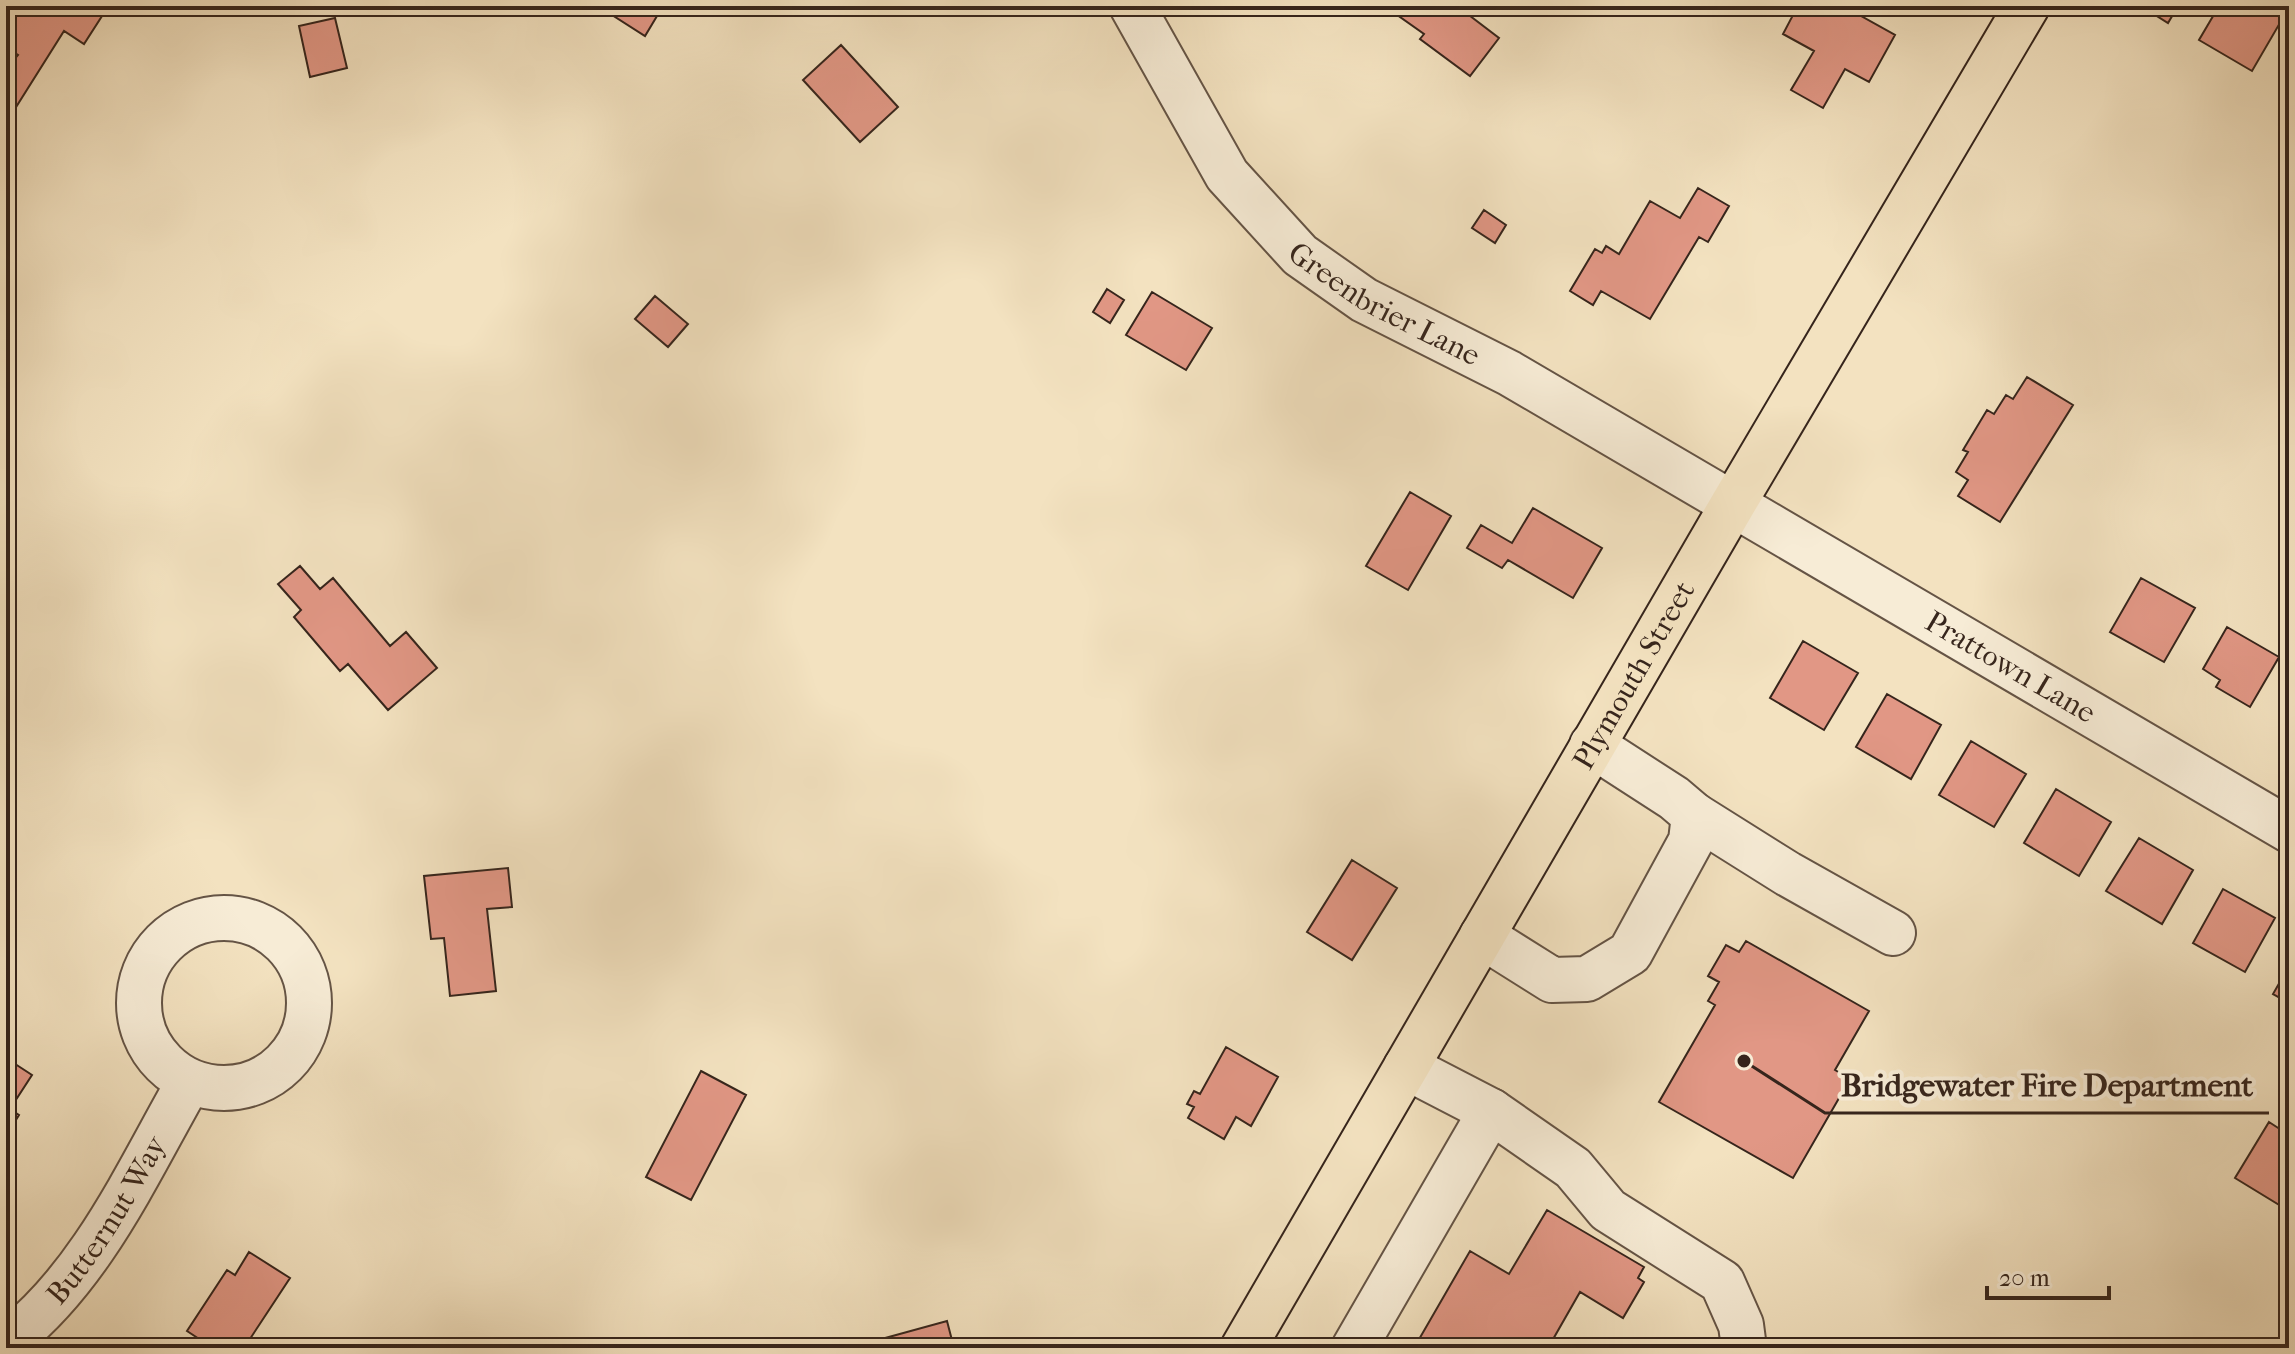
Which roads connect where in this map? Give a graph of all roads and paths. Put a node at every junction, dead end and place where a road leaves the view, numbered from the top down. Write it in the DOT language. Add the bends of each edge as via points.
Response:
graph roads {
  1 [pos="1132,6"];
  2 [pos="2027,6"];
  3 [pos="1733,504"];
  4 [pos="1592,745"];
  5 [pos="1694,815"];
  6 [pos="2289,830"];
  7 [pos="1893,933"];
  8 [pos="1482,936"];
  9 [pos="1406,1067"];
  10 [pos="189,1082"];
  11 [pos="1491,1111"];
  12 [pos="6,1343"];
  13 [pos="1243,1348"];
  14 [pos="1354,1348"];
  15 [pos="1744,1348"];
  1 -- 3 [label="street, Greenbrier Lane" via="1227,175 1300,255 1364,300 1509,373"];
  2 -- 3 [label="main road, Plymouth Street"];
  3 -- 4 [label="main road, Plymouth Street"];
  3 -- 6 [label="street, Prattown Lane"];
  4 -- 5 [label="street"];
  4 -- 8 [label="main road, Plymouth Street"];
  5 -- 7 [label="street"];
  5 -- 8 [label="street" via="1691,841 1630,953 1587,979 1552,980"];
  8 -- 9 [label="main road, Plymouth Street"];
  9 -- 11 [label="street"];
  9 -- 13 [label="main road, Plymouth Street"];
  10 -- 12 [label="street, Butternut Way" via="86,1260 51,1304"];
  11 -- 14 [label="street"];
  11 -- 15 [label="street" via="1573,1168 1608,1210 1722,1282 1741,1325"];
}
